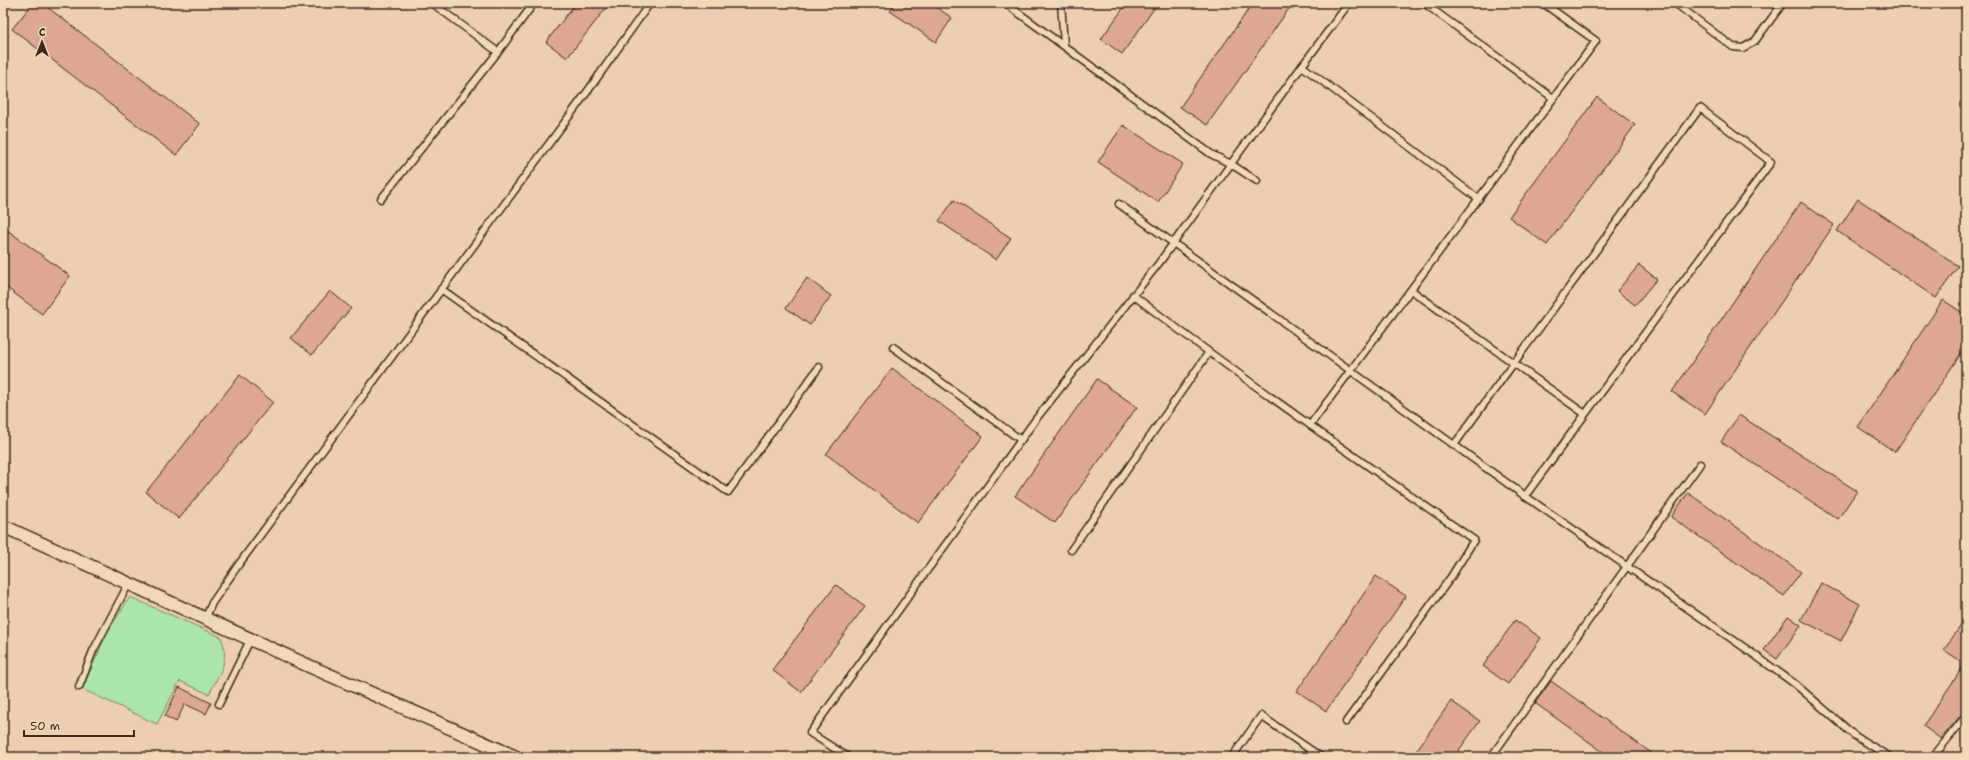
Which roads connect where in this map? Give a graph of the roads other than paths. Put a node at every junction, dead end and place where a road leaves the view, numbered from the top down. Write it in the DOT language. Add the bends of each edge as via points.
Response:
graph roads {
  1 [pos="432,3"];
  2 [pos="534,3"];
  3 [pos="650,3"];
  4 [pos="1005,3"];
  5 [pos="1061,3"];
  6 [pos="1349,3"];
  7 [pos="1424,3"];
  8 [pos="1543,3"];
  9 [pos="1675,3"];
  10 [pos="1783,3"];
  11 [pos="1064,45"];
  12 [pos="498,52"];
  13 [pos="1302,66"];
  14 [pos="1553,98"];
  15 [pos="1231,164"];
  16 [pos="1256,181"];
  17 [pos="382,198"];
  18 [pos="1479,199"];
  19 [pos="1119,204"];
  20 [pos="1174,242"];
  21 [pos="441,289"];
  22 [pos="1411,290"];
  23 [pos="1133,296"];
  24 [pos="893,347"];
  25 [pos="1209,352"];
  26 [pos="1514,364"];
  27 [pos="819,367"];
  28 [pos="1351,370"];
  29 [pos="1585,414"];
  30 [pos="1310,425"];
  31 [pos="1021,440"];
  32 [pos="1454,445"];
  33 [pos="1700,464"];
  34 [pos="1525,496"];
  35 [pos="3,526"];
  36 [pos="1072,550"];
  37 [pos="1627,568"];
  38 [pos="129,583"];
  39 [pos="206,617"];
  40 [pos="251,638"];
  41 [pos="79,687"];
  42 [pos="219,704"];
  43 [pos="1966,716"];
  44 [pos="1346,722"];
  45 [pos="516,757"];
  46 [pos="848,757"];
  47 [pos="1232,757"];
  48 [pos="1322,757"];
  49 [pos="1491,757"];
  50 [pos="1890,757"];
  51 [pos="1933,757"];
  1 -- 12 [label="lane"];
  2 -- 12 [label="lane"];
  3 -- 21 [label="lane" via="586,94"];
  4 -- 11 [label="lane"];
  5 -- 11 [label="lane"];
  6 -- 13 [label="lane"];
  7 -- 14 [label="lane"];
  8 -- 14 [label="lane" via="1596,41"];
  9 -- 10 [label="lane" via="1733,47 1743,48 1755,41"];
  11 -- 15 [label="lane" via="1211,154"];
  12 -- 17 [label="lane"];
  13 -- 15 [label="lane"];
  13 -- 18 [label="lane"];
  14 -- 18 [label="lane"];
  15 -- 16 [label="lane"];
  15 -- 20 [label="lane"];
  18 -- 22 [label="lane"];
  19 -- 20 [label="lane"];
  20 -- 23 [label="lane"];
  20 -- 28 [label="lane"];
  21 -- 27 [label="lane" via="728,492"];
  21 -- 39 [label="lane" via="238,564 212,603"];
  22 -- 26 [label="lane"];
  22 -- 28 [label="lane"];
  23 -- 25 [label="lane"];
  23 -- 31 [label="lane"];
  24 -- 31 [label="lane"];
  25 -- 30 [label="lane"];
  25 -- 36 [label="lane"];
  26 -- 29 [label="lane"];
  26 -- 29 [label="lane" via="1700,108 1771,162"];
  26 -- 32 [label="lane"];
  28 -- 30 [label="lane"];
  28 -- 32 [label="lane"];
  29 -- 34 [label="lane"];
  30 -- 44 [label="lane" via="1474,540"];
  31 -- 46 [label="lane" via="810,732"];
  32 -- 34 [label="lane"];
  33 -- 37 [label="lane"];
  34 -- 37 [label="lane"];
  35 -- 38 [label="street"];
  37 -- 49 [label="lane"];
  37 -- 50 [label="lane" via="1745,648 1795,684 1855,736"];
  38 -- 39 [label="street"];
  38 -- 41 [label="lane" via="93,651"];
  39 -- 40 [label="street"];
  40 -- 42 [label="lane"];
  40 -- 45 [label="street"];
  43 -- 51 [label="lane"];
  47 -- 48 [label="lane" via="1261,716"];
}
